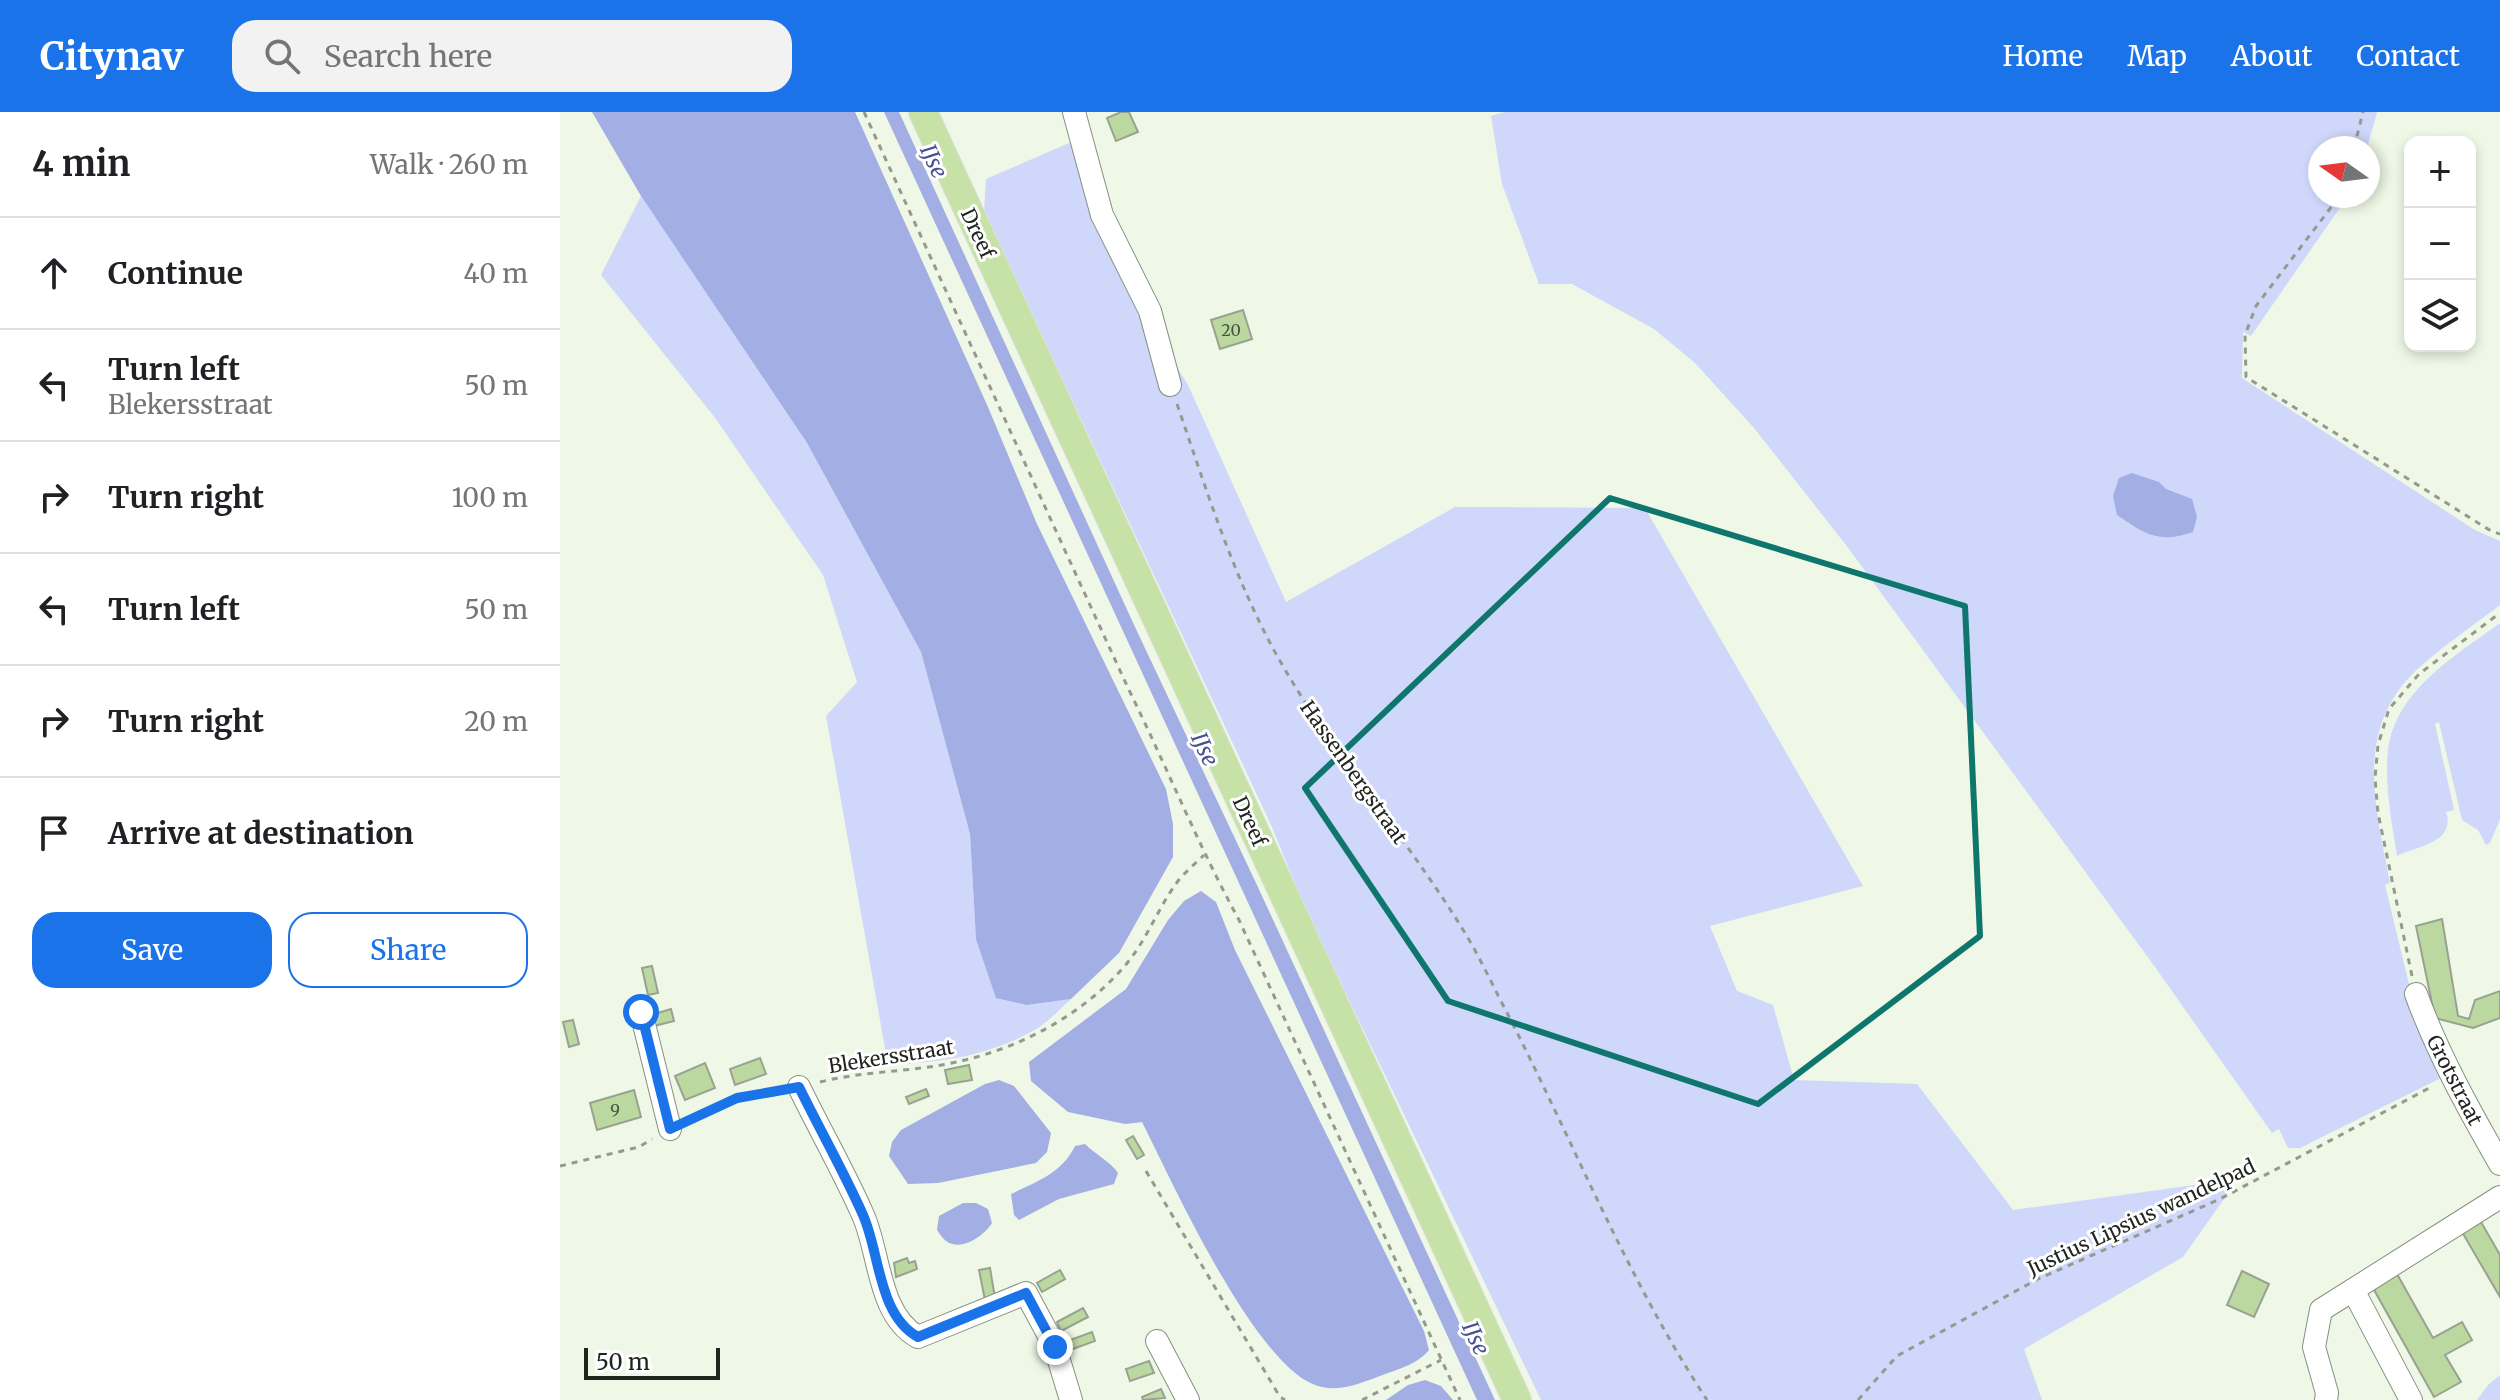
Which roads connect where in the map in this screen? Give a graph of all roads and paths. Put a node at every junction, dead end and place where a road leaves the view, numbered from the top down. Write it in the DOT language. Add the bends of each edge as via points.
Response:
graph roads {
  1 [pos="864,112"];
  2 [pos="923,112"];
  3 [pos="1074,112"];
  4 [pos="2363,112"];
  5 [pos="2357,136"];
  6 [pos="2330,208"];
  7 [pos="1170,385"];
  8 [pos="2500,534"];
  9 [pos="2500,613"];
  10 [pos="1204,855"];
  11 [pos="2416,994"];
  12 [pos="641,1012"];
  13 [pos="2450,1077"];
  14 [pos="799,1087"];
  15 [pos="670,1129"];
  16 [pos="2500,1164"];
  17 [pos="560,1166"];
  18 [pos="1146,1171"];
  19 [pos="2500,1197"];
  20 [pos="2353,1290"];
  21 [pos="1157,1341"];
  22 [pos="1441,1360"];
  23 [pos="1071,1400"];
  24 [pos="1188,1400"];
  25 [pos="1285,1400"];
  26 [pos="1362,1400"];
  27 [pos="1460,1400"];
  28 [pos="1517,1400"];
  29 [pos="1707,1400"];
  30 [pos="1858,1400"];
  31 [pos="2326,1400"];
  32 [pos="2411,1400"];
  1 -- 10 [label="path"];
  2 -- 28 [label="main road, Dreef"];
  3 -- 7 [label="street" via="1102,215 1150,311"];
  4 -- 5 [label="path"];
  6 -- 8 [label="path" via="2256,306 2245,335 2246,377"];
  7 -- 29 [label="path, Hassenbergstraat" via="1220,530 1251,606 1289,678 1468,938 1626,1257"];
  9 -- 11 [label="path" via="2419,674 2389,709 2378,745 2378,813"];
  10 -- 14 [label="path, Blekersstraat" via="1178,881 1122,970 1053,1025 996,1051 933,1067 848,1075"];
  10 -- 22 [label="path" via="1239,920"];
  11 -- 13 [label="street, Grotstraat"];
  12 -- 15 [label="street"];
  13 -- 16 [label="street, Grotstraat"];
  13 -- 30 [label="path, Justius Lipsius wandelpad" via="2220,1199 2038,1279 1897,1356"];
  14 -- 15 [label="path, Blekersstraat" via="737,1098"];
  14 -- 23 [label="street" via="864,1218 889,1301 909,1332 918,1337 1026,1293 1055,1347"];
  15 -- 17 [label="path, Blekersstraat" via="639,1147"];
  18 -- 25 [label="path"];
  19 -- 20 [label="street"];
  20 -- 31 [label="street" via="2321,1310 2314,1347"];
  20 -- 32 [label="street"];
  21 -- 24 [label="street"];
  22 -- 26 [label="path"];
  22 -- 27 [label="path"];
}
